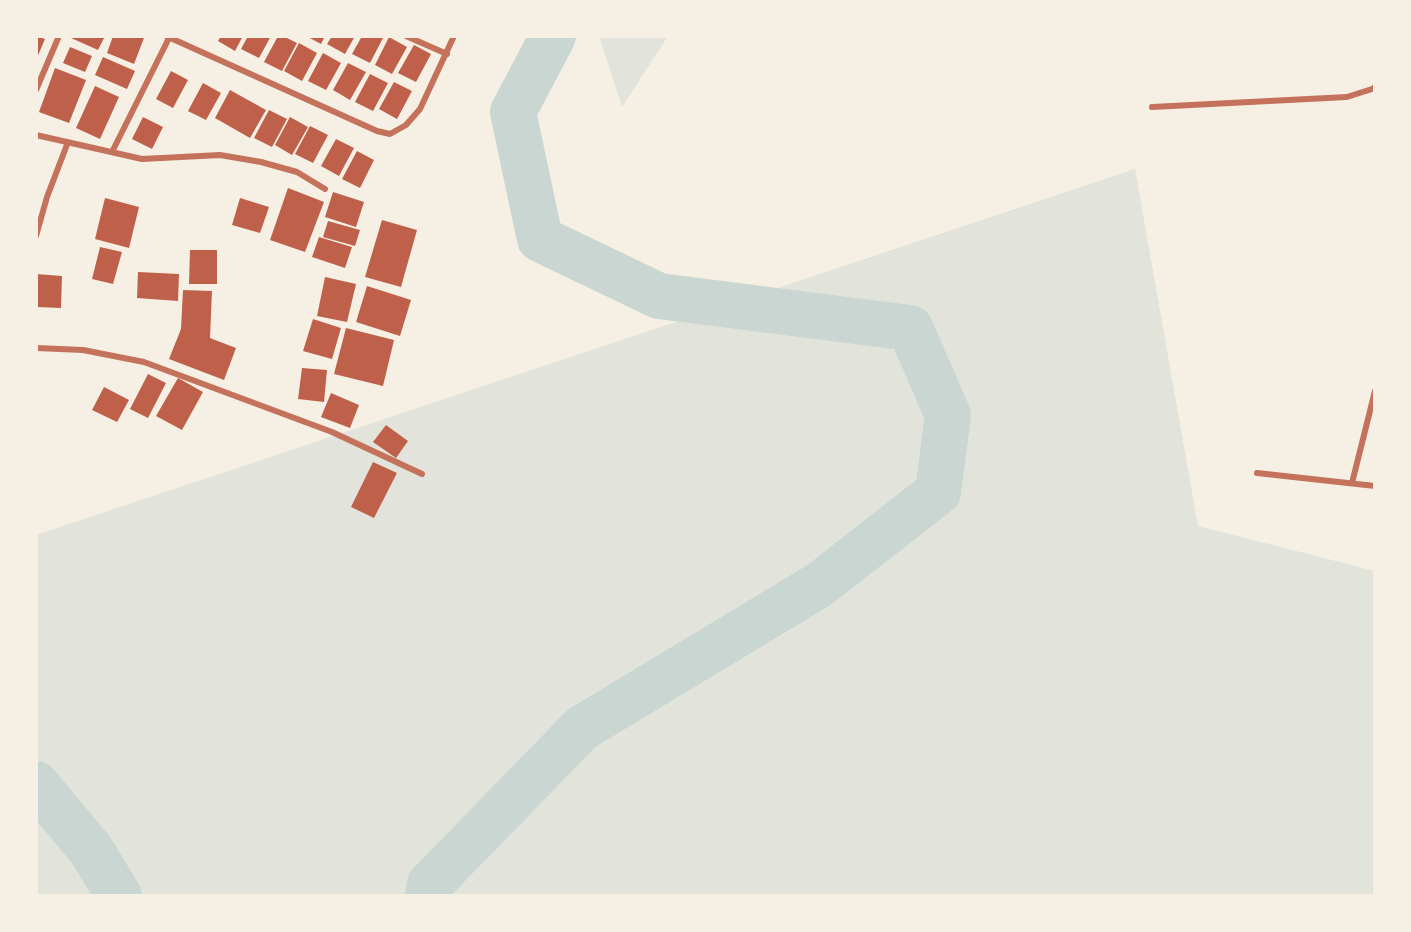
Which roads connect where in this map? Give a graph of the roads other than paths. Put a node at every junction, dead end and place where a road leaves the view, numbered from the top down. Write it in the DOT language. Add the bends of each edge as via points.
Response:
graph roads {
  1 [pos="59,36"];
  2 [pos="168,36"];
  3 [pos="406,36"];
  4 [pos="454,36"];
  5 [pos="447,54"];
  6 [pos="1375,87"];
  7 [pos="36,90"];
  8 [pos="1152,107"];
  9 [pos="36,135"];
  10 [pos="68,142"];
  11 [pos="112,152"];
  12 [pos="325,189"];
  13 [pos="36,236"];
  14 [pos="36,348"];
  15 [pos="1375,391"];
  16 [pos="1257,473"];
  17 [pos="422,474"];
  18 [pos="1352,483"];
  19 [pos="1375,486"];
  1 -- 7 [label="street"];
  2 -- 5 [label="street" via="390,134 406,125 420,109"];
  2 -- 11 [label="street"];
  3 -- 5 [label="street"];
  4 -- 5 [label="street"];
  6 -- 8 [label="street" via="1347,97"];
  9 -- 10 [label="street"];
  10 -- 11 [label="street"];
  10 -- 13 [label="street"];
  11 -- 12 [label="street" via="142,159 220,155 261,162 297,172"];
  14 -- 17 [label="street" via="83,350 144,362 332,432"];
  15 -- 18 [label="street"];
  16 -- 18 [label="street"];
  18 -- 19 [label="street"];
}
